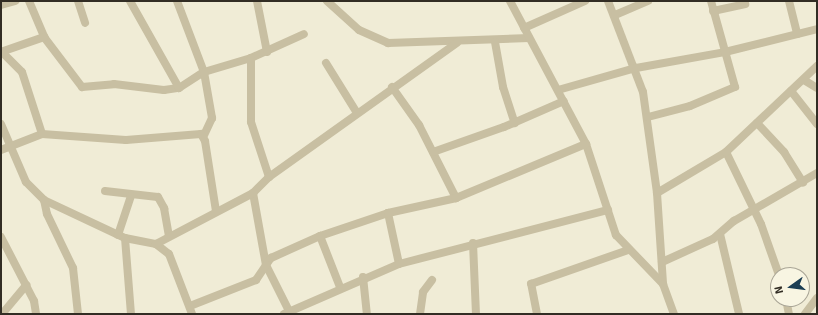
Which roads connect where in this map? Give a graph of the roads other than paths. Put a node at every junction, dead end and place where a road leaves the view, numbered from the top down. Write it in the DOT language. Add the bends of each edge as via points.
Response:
graph roads {
  1 [pos="15,1"];
  2 [pos="29,1"];
  3 [pos="78,1"];
  4 [pos="130,1"];
  5 [pos="177,1"];
  6 [pos="257,1"];
  7 [pos="326,1"];
  8 [pos="510,1"];
  9 [pos="585,1"];
  10 [pos="608,1"];
  11 [pos="648,1"];
  12 [pos="711,1"];
  13 [pos="789,1"];
  14 [pos="745,4"];
  15 [pos="1,5"];
  16 [pos="714,11"];
  17 [pos="615,15"];
  18 [pos="85,23"];
  19 [pos="524,28"];
  20 [pos="817,29"];
  21 [pos="304,34"];
  22 [pos="797,34"];
  23 [pos="44,37"];
  24 [pos="529,38"];
  25 [pos="495,42"];
  26 [pos="457,43"];
  27 [pos="1,52"];
  28 [pos="267,52"];
  29 [pos="725,52"];
  30 [pos="251,58"];
  31 [pos="326,63"];
  32 [pos="817,66"];
  33 [pos="636,68"];
  34 [pos="204,72"];
  35 [pos="804,80"];
  36 [pos="392,87"];
  37 [pos="179,88"];
  38 [pos="817,88"];
  39 [pos="558,90"];
  40 [pos="791,91"];
  41 [pos="564,101"];
  42 [pos="357,113"];
  43 [pos="648,116"];
  44 [pos="515,123"];
  45 [pos="757,123"];
  46 [pos="1,124"];
  47 [pos="817,124"];
  48 [pos="42,134"];
  49 [pos="204,135"];
  50 [pos="586,144"];
  51 [pos="4,147"];
  52 [pos="433,152"];
  53 [pos="726,152"];
  54 [pos="817,173"];
  55 [pos="269,177"];
  56 [pos="803,183"];
  57 [pos="105,191"];
  58 [pos="253,193"];
  59 [pos="657,193"];
  60 [pos="131,196"];
  61 [pos="456,198"];
  62 [pos="44,200"];
  63 [pos="608,210"];
  64 [pos="755,210"];
  65 [pos="216,211"];
  66 [pos="388,213"];
  67 [pos="720,234"];
  68 [pos="122,236"];
  69 [pos="169,236"];
  70 [pos="320,236"];
  71 [pos="2,241"];
  72 [pos="473,243"];
  73 [pos="156,244"];
  74 [pos="628,250"];
  75 [pos="662,262"];
  76 [pos="399,264"];
  77 [pos="266,265"];
  78 [pos="776,267"];
  79 [pos="363,277"];
  80 [pos="432,280"];
  81 [pos="26,284"];
  82 [pos="663,284"];
  83 [pos="340,288"];
  84 [pos="817,298"];
  85 [pos="191,310"];
  86 [pos="286,313"];
  87 [pos="2,314"];
  88 [pos="36,314"];
  89 [pos="78,314"];
  90 [pos="131,314"];
  91 [pos="367,314"];
  92 [pos="420,314"];
  93 [pos="476,314"];
  94 [pos="537,314"];
  95 [pos="674,314"];
  96 [pos="739,314"];
  97 [pos="805,314"];
  1 -- 15 [label="street"];
  2 -- 23 [label="street"];
  3 -- 18 [label="street"];
  4 -- 37 [label="street"];
  5 -- 34 [label="street"];
  6 -- 28 [label="street"];
  7 -- 26 [label="street" via="359,30 388,43"];
  8 -- 19 [label="street"];
  9 -- 19 [label="street"];
  10 -- 17 [label="street"];
  11 -- 17 [label="street"];
  12 -- 16 [label="street"];
  13 -- 22 [label="street"];
  14 -- 16 [label="street"];
  16 -- 29 [label="street"];
  17 -- 33 [label="street"];
  19 -- 24 [label="street"];
  20 -- 22 [label="street"];
  21 -- 28 [label="street"];
  22 -- 29 [label="street"];
  23 -- 27 [label="street"];
  23 -- 37 [label="street" via="82,87 114,84 164,90"];
  24 -- 25 [label="street"];
  24 -- 39 [label="street"];
  25 -- 26 [label="street"];
  25 -- 44 [label="street" via="503,87"];
  26 -- 36 [label="street"];
  27 -- 48 [label="street" via="22,72"];
  28 -- 30 [label="street"];
  29 -- 33 [label="street"];
  29 -- 43 [label="street" via="736,84 732,90"];
  30 -- 34 [label="street"];
  30 -- 55 [label="street" via="251,122"];
  31 -- 42 [label="street"];
  32 -- 35 [label="street"];
  33 -- 39 [label="street"];
  33 -- 43 [label="street"];
  34 -- 37 [label="street"];
  34 -- 49 [label="street" via="212,118"];
  35 -- 38 [label="street"];
  35 -- 40 [label="street"];
  36 -- 42 [label="street"];
  36 -- 52 [label="street"];
  39 -- 41 [label="street"];
  40 -- 45 [label="street"];
  40 -- 47 [label="street"];
  41 -- 44 [label="street"];
  41 -- 50 [label="street"];
  42 -- 55 [label="street"];
  43 -- 59 [label="street"];
  44 -- 52 [label="street"];
  45 -- 53 [label="street"];
  45 -- 56 [label="street" via="789,159"];
  46 -- 51 [label="street"];
  48 -- 49 [label="street" via="126,140"];
  48 -- 51 [label="street"];
  49 -- 65 [label="street"];
  50 -- 61 [label="street"];
  50 -- 63 [label="street"];
  51 -- 62 [label="street" via="26,182"];
  52 -- 61 [label="street"];
  53 -- 59 [label="street"];
  53 -- 64 [label="street"];
  54 -- 56 [label="street"];
  55 -- 58 [label="street"];
  56 -- 64 [label="street"];
  57 -- 60 [label="street"];
  58 -- 65 [label="street"];
  58 -- 77 [label="street"];
  59 -- 75 [label="street"];
  60 -- 68 [label="street"];
  60 -- 69 [label="street" via="158,197 164,208"];
  61 -- 66 [label="street"];
  62 -- 68 [label="street"];
  62 -- 89 [label="street" via="47,214 73,268"];
  63 -- 72 [label="street"];
  63 -- 74 [label="street" via="616,235"];
  64 -- 67 [label="street"];
  64 -- 78 [label="street"];
  65 -- 69 [label="street"];
  66 -- 70 [label="street"];
  66 -- 76 [label="street"];
  67 -- 75 [label="street"];
  67 -- 96 [label="street"];
  68 -- 73 [label="street"];
  68 -- 90 [label="street"];
  69 -- 73 [label="street"];
  70 -- 77 [label="street" via="271,258"];
  70 -- 83 [label="street"];
  71 -- 81 [label="street"];
  72 -- 76 [label="street"];
  72 -- 93 [label="street"];
  73 -- 85 [label="street" via="169,254"];
  74 -- 82 [label="street"];
  74 -- 94 [label="street" via="532,284"];
  75 -- 82 [label="street"];
  76 -- 79 [label="street"];
  77 -- 85 [label="street" via="256,280"];
  77 -- 86 [label="street"];
  79 -- 83 [label="street"];
  79 -- 91 [label="street"];
  80 -- 92 [label="street" via="423,292"];
  81 -- 87 [label="street"];
  81 -- 88 [label="street"];
  82 -- 95 [label="street"];
  83 -- 86 [label="street"];
  84 -- 97 [label="street"];
}
